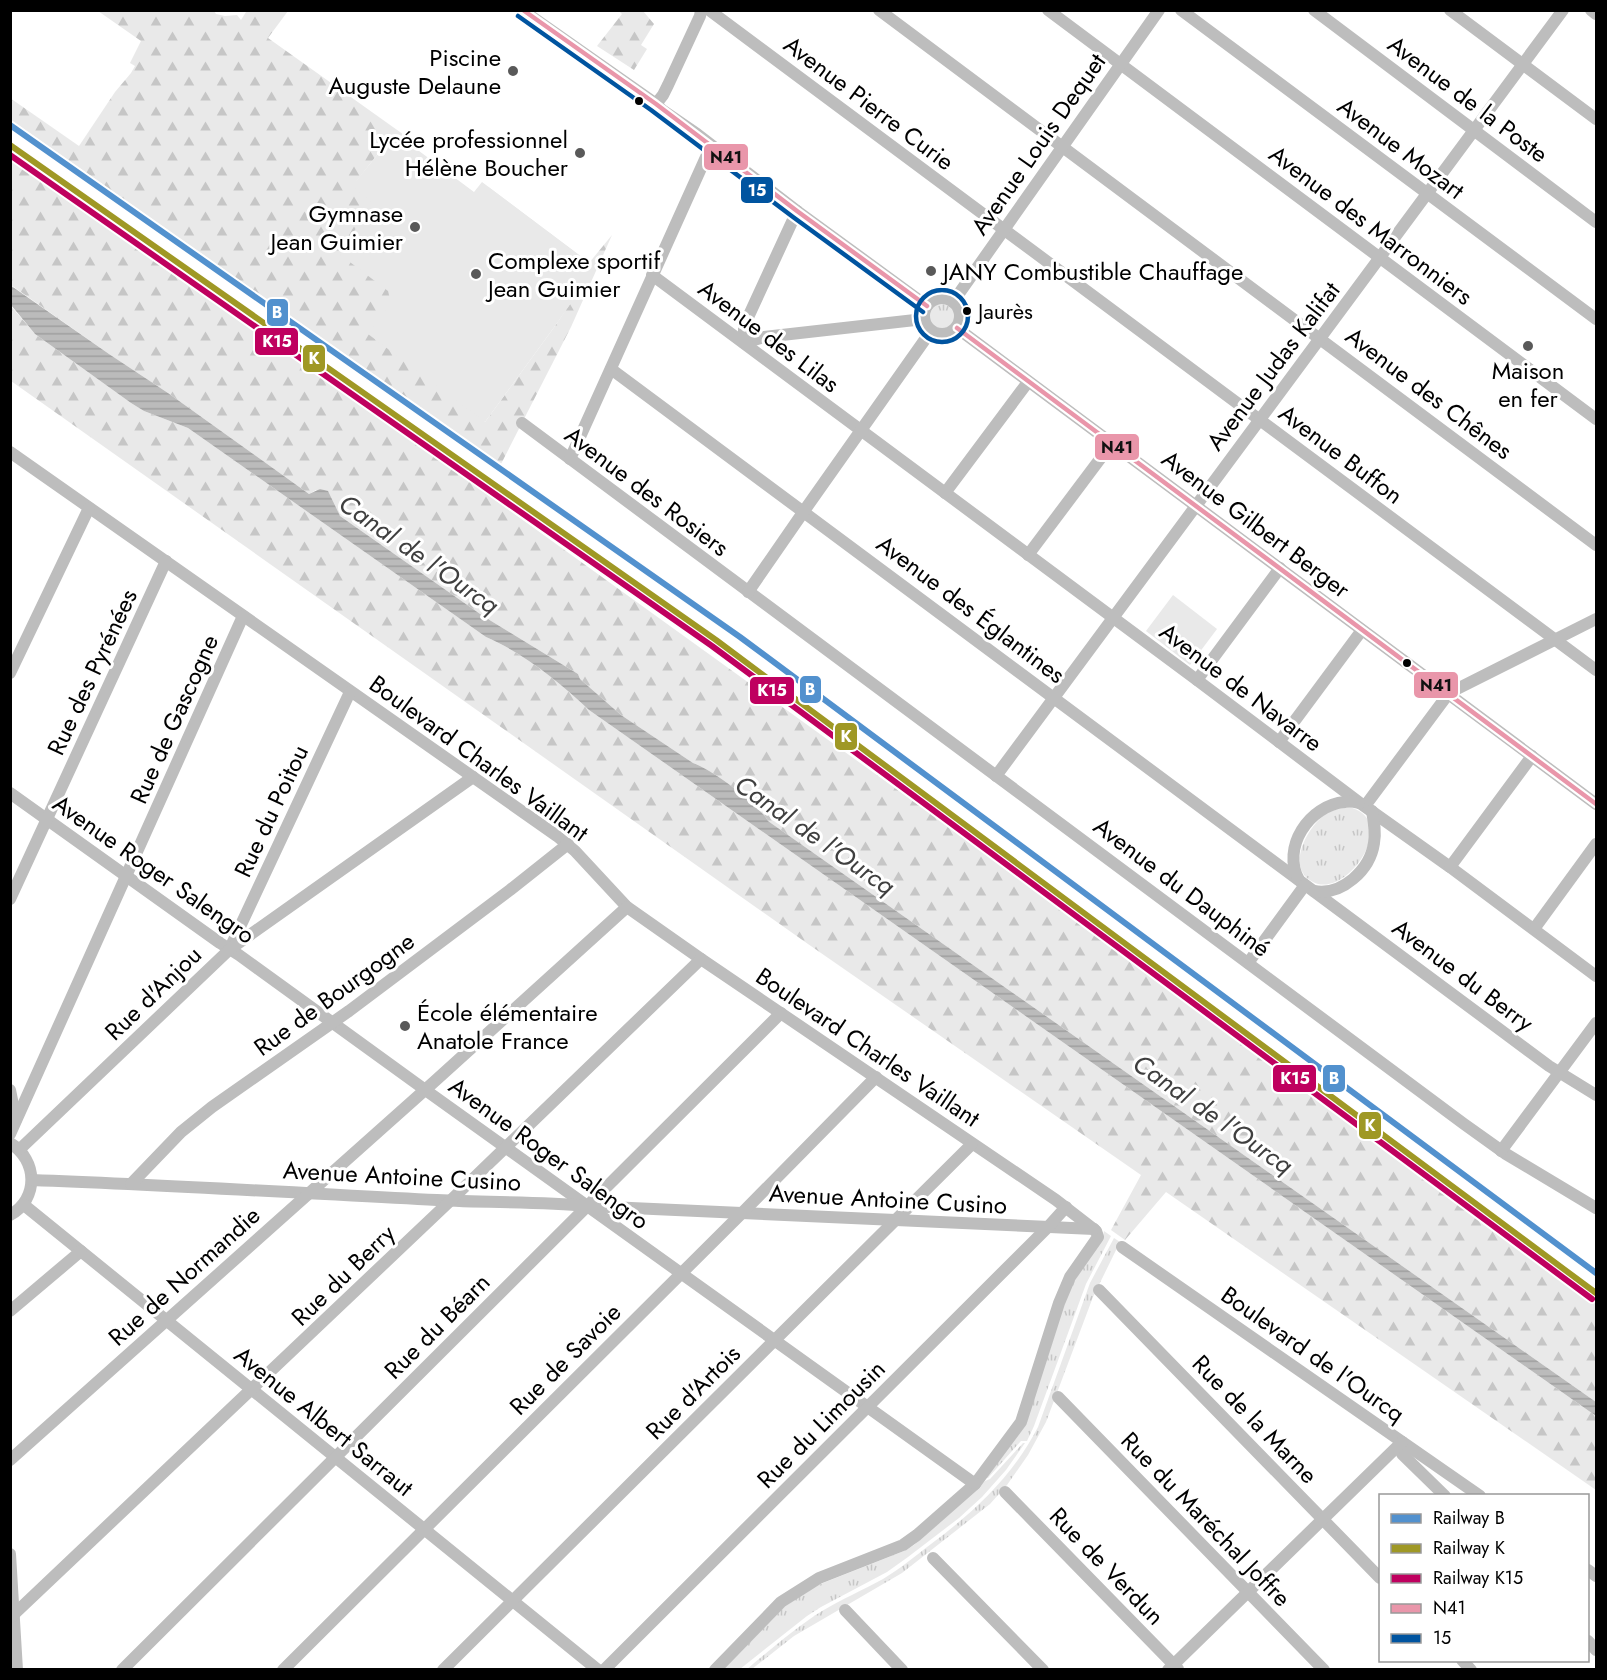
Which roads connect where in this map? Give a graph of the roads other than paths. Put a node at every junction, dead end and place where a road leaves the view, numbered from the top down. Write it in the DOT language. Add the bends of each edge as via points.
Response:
graph roads {
  1 [pos="522,10"];
  2 [pos="701,10"];
  3 [pos="709,10"];
  4 [pos="879,10"];
  5 [pos="1048,10"];
  6 [pos="1159,10"];
  7 [pos="1181,10"];
  8 [pos="1314,10"];
  9 [pos="1450,10"];
  10 [pos="1563,10"];
  11 [pos="1591,10"];
  12 [pos="1596,14"];
  13 [pos="1120,64"];
  14 [pos="1522,64"];
  15 [pos="656,104"];
  16 [pos="1596,119"];
  17 [pos="1475,130"];
  18 [pos="711,146"];
  19 [pos="1062,147"];
  20 [pos="1427,194"];
  21 [pos="797,211"];
  22 [pos="1596,222"];
  23 [pos="1004,229"];
  24 [pos="1380,257"];
  25 [pos="652,275"];
  26 [pos="953,302"];
  27 [pos="927,306"];
  28 [pos="924,319"];
  29 [pos="1596,319"];
  30 [pos="957,328"];
  31 [pos="931,331"];
  32 [pos="1320,339"];
  33 [pos="744,343"];
  34 [pos="611,369"];
  35 [pos="1028,382"];
  36 [pos="1260,419"];
  37 [pos="1596,419"];
  38 [pos="522,423"];
  39 [pos="861,431"];
  40 [pos="1112,443"];
  41 [pos="11,453"];
  42 [pos="570,459"];
  43 [pos="945,493"];
  44 [pos="1195,505"];
  45 [pos="89,508"];
  46 [pos="804,511"];
  47 [pos="1596,545"];
  48 [pos="1028,555"];
  49 [pos="166,561"];
  50 [pos="1280,568"];
  51 [pos="748,592"];
  52 [pos="243,616"];
  53 [pos="1112,617"];
  54 [pos="1596,619"];
  55 [pos="1362,630"];
  56 [pos="1556,639"];
  57 [pos="1596,670"];
  58 [pos="10,673"];
  59 [pos="1197,680"];
  60 [pos="350,692"];
  61 [pos="1449,693"];
  62 [pos="1054,697"];
  63 [pos="1279,742"];
  64 [pos="1532,756"];
  65 [pos="996,776"];
  66 [pos="473,777"];
  67 [pos="10,793"];
  68 [pos="1596,804"];
  69 [pos="1366,807"];
  70 [pos="48,819"];
  71 [pos="568,844"];
  72 [pos="1596,844"];
  73 [pos="1450,867"];
  74 [pos="127,876"];
  75 [pos="1306,886"];
  76 [pos="10,899"];
  77 [pos="627,907"];
  78 [pos="1534,929"];
  79 [pos="230,949"];
  80 [pos="701,959"];
  81 [pos="1248,963"];
  82 [pos="1596,976"];
  83 [pos="781,1013"];
  84 [pos="333,1023"];
  85 [pos="1596,1023"];
  86 [pos="1560,1072"];
  87 [pos="876,1077"];
  88 [pos="424,1089"];
  89 [pos="10,1090"];
  90 [pos="1596,1095"];
  91 [pos="16,1121"];
  92 [pos="10,1134"];
  93 [pos="972,1144"];
  94 [pos="15,1146"];
  95 [pos="505,1148"];
  96 [pos="1501,1151"];
  97 [pos="32,1180"];
  98 [pos="131,1184"];
  99 [pos="309,1193"];
  100 [pos="450,1201"];
  101 [pos="24,1205"];
  102 [pos="587,1206"];
  103 [pos="1066,1208"];
  104 [pos="1596,1208"];
  105 [pos="742,1213"];
  106 [pos="10,1215"];
  107 [pos="894,1220"];
  108 [pos="1048,1227"];
  109 [pos="1094,1228"];
  110 [pos="1122,1247"];
  111 [pos="81,1251"];
  112 [pos="681,1272"];
  113 [pos="1099,1290"];
  114 [pos="10,1311"];
  115 [pos="166,1320"];
  116 [pos="774,1340"];
  117 [pos="252,1389"];
  118 [pos="1058,1397"];
  119 [pos="868,1407"];
  120 [pos="1402,1442"];
  121 [pos="335,1456"];
  122 [pos="10,1460"];
  123 [pos="1448,1473"];
  124 [pos="975,1484"];
  125 [pos="1441,1491"];
  126 [pos="1005,1492"];
  127 [pos="1477,1494"];
  128 [pos="1322,1519"];
  129 [pos="424,1529"];
  130 [pos="10,1554"];
  131 [pos="933,1558"];
  132 [pos="1379,1577"];
  133 [pos="1248,1592"];
  134 [pos="512,1600"];
  135 [pos="845,1610"];
  136 [pos="12,1616"];
  137 [pos="1173,1668"];
  138 [pos="17,1670"];
  139 [pos="122,1670"];
  140 [pos="282,1670"];
  141 [pos="443,1670"];
  142 [pos="598,1670"];
  143 [pos="604,1670"];
  144 [pos="715,1670"];
  145 [pos="902,1670"];
  146 [pos="1043,1670"];
  147 [pos="1324,1670"];
  1 -- 15 [label="street"];
  2 -- 15 [label="street"];
  3 -- 23 [label="street, Avenue Pierre Curie"];
  4 -- 19 [label="street, Avenue des Chênes"];
  5 -- 13 [label="street, Avenue des Marronniers"];
  6 -- 13 [label="street, Avenue Louis Dequet"];
  7 -- 20 [label="street, Avenue Mozart"];
  8 -- 17 [label="street, Avenue de la Poste"];
  9 -- 14 [label="street"];
  10 -- 14 [label="street, Avenue Judas Kalifat"];
  11 -- 12 [label="street"];
  13 -- 19 [label="street, Avenue Louis Dequet"];
  13 -- 24 [label="street, Avenue des Marronniers"];
  14 -- 16 [label="street"];
  14 -- 17 [label="street, Avenue Judas Kalifat"];
  15 -- 18 [label="street"];
  17 -- 20 [label="street, Avenue Judas Kalifat"];
  17 -- 22 [label="street, Avenue de la Poste"];
  18 -- 21 [label="street"];
  18 -- 25 [label="street"];
  19 -- 23 [label="street, Avenue Louis Dequet"];
  19 -- 32 [label="street, Avenue des Chênes"];
  20 -- 24 [label="street, Avenue Judas Kalifat"];
  20 -- 29 [label="street, Avenue Mozart"];
  21 -- 27 [label="street"];
  21 -- 33 [label="street" via="744,326"];
  23 -- 26 [label="street, Avenue Louis Dequet"];
  23 -- 36 [label="street, Avenue Buffon"];
  24 -- 32 [label="street, Avenue Judas Kalifat"];
  24 -- 37 [label="street, Avenue des Marronniers"];
  25 -- 33 [label="street, Avenue des Lilas"];
  25 -- 34 [label="street"];
  26 -- 27 [label="street" via="939,298"];
  26 -- 30 [label="street" via="960,311"];
  27 -- 28 [label="street"];
  28 -- 31 [label="street"];
  28 -- 33 [label="street" via="764,337"];
  30 -- 31 [label="street" via="947,334"];
  30 -- 35 [label="street, Avenue Gilbert Berger"];
  31 -- 39 [label="street"];
  32 -- 36 [label="street, Avenue Judas Kalifat"];
  32 -- 47 [label="street, Avenue des Chênes"];
  33 -- 39 [label="street, Avenue des Lilas"];
  34 -- 42 [label="street"];
  34 -- 46 [label="street, Avenue des Églantines"];
  35 -- 40 [label="street, Avenue Gilbert Berger"];
  35 -- 43 [label="street"];
  36 -- 44 [label="street, Avenue Judas Kalifat"];
  36 -- 56 [label="street, Avenue Buffon"];
  38 -- 42 [label="street, Avenue des Rosiers"];
  39 -- 43 [label="street, Avenue de Navarre"];
  39 -- 46 [label="street"];
  40 -- 44 [label="street, Avenue Gilbert Berger"];
  40 -- 48 [label="street"];
  41 -- 45 [label="street, Boulevard Charles Vaillant"];
  42 -- 51 [label="street, Avenue des Rosiers"];
  43 -- 48 [label="street, Avenue de Navarre"];
  44 -- 50 [label="street, Avenue Gilbert Berger"];
  44 -- 53 [label="street, Avenue Judas Kalifat"];
  45 -- 49 [label="street, Boulevard Charles Vaillant"];
  45 -- 58 [label="street"];
  46 -- 51 [label="street"];
  46 -- 62 [label="street, Avenue des Églantines"];
  48 -- 53 [label="street, Avenue de Navarre"];
  49 -- 52 [label="street, Boulevard Charles Vaillant"];
  49 -- 70 [label="street, Rue des Pyrénées"];
  50 -- 55 [label="street, Avenue Gilbert Berger"];
  50 -- 59 [label="street"];
  51 -- 65 [label="street, Avenue du Dauphiné"];
  52 -- 60 [label="street, Boulevard Charles Vaillant"];
  52 -- 74 [label="street, Rue de Gascogne"];
  53 -- 59 [label="street, Avenue de Navarre"];
  53 -- 62 [label="street, Avenue Judas Kalifat"];
  54 -- 56 [label="street"];
  55 -- 61 [label="street, Avenue Gilbert Berger"];
  55 -- 63 [label="street"];
  56 -- 57 [label="street, Avenue Buffon"];
  56 -- 61 [label="street"];
  59 -- 63 [label="street, Avenue de Navarre"];
  60 -- 66 [label="street, Boulevard Charles Vaillant"];
  60 -- 79 [label="street, Rue du Poitou"];
  61 -- 64 [label="street, Avenue Gilbert Berger"];
  61 -- 69 [label="street"];
  62 -- 65 [label="street, Avenue Judas Kalifat"];
  62 -- 75 [label="street, Avenue des Églantines"];
  63 -- 69 [label="street, Avenue de Navarre"];
  64 -- 68 [label="street, Avenue Gilbert Berger"];
  64 -- 73 [label="street"];
  65 -- 81 [label="street, Avenue du Dauphiné"];
  66 -- 71 [label="street, Boulevard Charles Vaillant"];
  66 -- 79 [label="street, Rue d'Anjou"];
  67 -- 70 [label="street, Avenue Roger Salengro"];
  69 -- 73 [label="street, Avenue de Navarre"];
  69 -- 75 [label="street" via="1375,829 1374,846 1359,873 1329,892"];
  69 -- 75 [label="street" via="1344,802 1323,808 1311,818 1294,848 1293,861 1293,870"];
  70 -- 74 [label="street, Avenue Roger Salengro"];
  70 -- 76 [label="street, Rue des Pyrénées"];
  71 -- 77 [label="street, Boulevard Charles Vaillant"];
  71 -- 84 [label="street, Rue de Bourgogne"];
  72 -- 78 [label="street"];
  73 -- 78 [label="street, Avenue de Navarre"];
  74 -- 79 [label="street, Avenue Roger Salengro"];
  74 -- 91 [label="street, Rue de Gascogne"];
  75 -- 81 [label="street"];
  75 -- 86 [label="street, Avenue du Berry"];
  77 -- 80 [label="street, Boulevard Charles Vaillant"];
  77 -- 88 [label="street, Rue de Normandie"];
  78 -- 82 [label="street, Avenue de Navarre"];
  79 -- 84 [label="street, Avenue Roger Salengro"];
  79 -- 94 [label="street, Rue d'Anjou"];
  80 -- 83 [label="street, Boulevard Charles Vaillant"];
  80 -- 95 [label="street, Rue du Berry"];
  81 -- 96 [label="street, Avenue du Dauphiné"];
  83 -- 87 [label="street, Boulevard Charles Vaillant"];
  83 -- 102 [label="street, Rue du Béarn"];
  84 -- 88 [label="street, Avenue Roger Salengro"];
  84 -- 98 [label="street, Rue de Bourgogne" via="212,1107"];
  85 -- 86 [label="street"];
  86 -- 90 [label="street, Avenue du Berry"];
  86 -- 96 [label="street"];
  87 -- 93 [label="street, Boulevard Charles Vaillant"];
  87 -- 105 [label="street, Rue de Savoie"];
  88 -- 95 [label="street, Avenue Roger Salengro"];
  88 -- 99 [label="street, Rue de Normandie"];
  89 -- 91 [label="street"];
  91 -- 92 [label="street, Rue de Gascogne"];
  93 -- 103 [label="street, Boulevard Charles Vaillant"];
  93 -- 107 [label="street, Rue d'Artois"];
  94 -- 97 [label="street" via="27,1159"];
  95 -- 100 [label="street, Rue du Berry"];
  95 -- 102 [label="street, Avenue Roger Salengro"];
  96 -- 104 [label="street, Avenue du Dauphiné"];
  97 -- 98 [label="street, Avenue Antoine Cusino"];
  97 -- 101 [label="street"];
  98 -- 99 [label="street, Avenue Antoine Cusino"];
  99 -- 100 [label="street, Avenue Antoine Cusino"];
  99 -- 115 [label="street, Rue de Normandie"];
  100 -- 102 [label="street, Avenue Antoine Cusino"];
  100 -- 117 [label="street, Rue du Berry"];
  101 -- 106 [label="street"];
  101 -- 111 [label="street, Avenue Albert Sarraut"];
  102 -- 105 [label="street, Avenue Antoine Cusino"];
  102 -- 112 [label="street, Avenue Roger Salengro"];
  102 -- 121 [label="street, Rue du Béarn"];
  103 -- 108 [label="street, Rue du Limousin"];
  103 -- 109 [label="street, Boulevard Charles Vaillant"];
  105 -- 107 [label="street, Avenue Antoine Cusino"];
  105 -- 112 [label="street, Rue de Savoie"];
  107 -- 108 [label="street, Avenue Antoine Cusino"];
  107 -- 116 [label="street, Rue d'Artois"];
  108 -- 109 [label="street, Avenue Antoine Cusino"];
  108 -- 119 [label="street, Rue du Limousin"];
  109 -- 124 [label="street" via="1098,1237 1070,1276 1021,1422"];
  110 -- 120 [label="street, Boulevard de l'Ourcq"];
  111 -- 114 [label="street"];
  111 -- 115 [label="street, Avenue Albert Sarraut"];
  112 -- 116 [label="street, Avenue Roger Salengro"];
  112 -- 129 [label="street, Rue de Savoie"];
  113 -- 128 [label="street, Rue de la Marne"];
  115 -- 117 [label="street, Avenue Albert Sarraut"];
  115 -- 122 [label="street, Rue de Normandie"];
  116 -- 119 [label="street, Avenue Roger Salengro"];
  116 -- 134 [label="street, Rue d'Artois"];
  117 -- 121 [label="street, Avenue Albert Sarraut"];
  117 -- 136 [label="street, Rue du Berry"];
  118 -- 133 [label="street, Rue du Maréchal Joffre"];
  119 -- 124 [label="street, Avenue Roger Salengro"];
  119 -- 143 [label="street, Rue du Limousin"];
  120 -- 123 [label="street, Boulevard de l'Ourcq"];
  120 -- 125 [label="street" via="1401,1454"];
  120 -- 128 [label="street"];
  121 -- 129 [label="street, Avenue Albert Sarraut"];
  121 -- 139 [label="street, Rue du Béarn"];
  123 -- 125 [label="street" via="1437,1481"];
  123 -- 127 [label="street, Boulevard de l'Ourcq"];
  124 -- 144 [label="street" via="903,1545 819,1578 781,1602"];
  126 -- 137 [label="street, Rue de Verdun"];
  128 -- 132 [label="street, Rue de la Marne"];
  128 -- 133 [label="street"];
  129 -- 134 [label="street, Avenue Albert Sarraut"];
  129 -- 140 [label="street, Rue de Savoie"];
  130 -- 136 [label="street"];
  131 -- 146 [label="street"];
  133 -- 137 [label="street"];
  133 -- 147 [label="street, Rue du Maréchal Joffre"];
  134 -- 141 [label="street, Rue d'Artois"];
  134 -- 142 [label="street, Avenue Albert Sarraut"];
  135 -- 145 [label="street"];
  136 -- 138 [label="street"];
}
